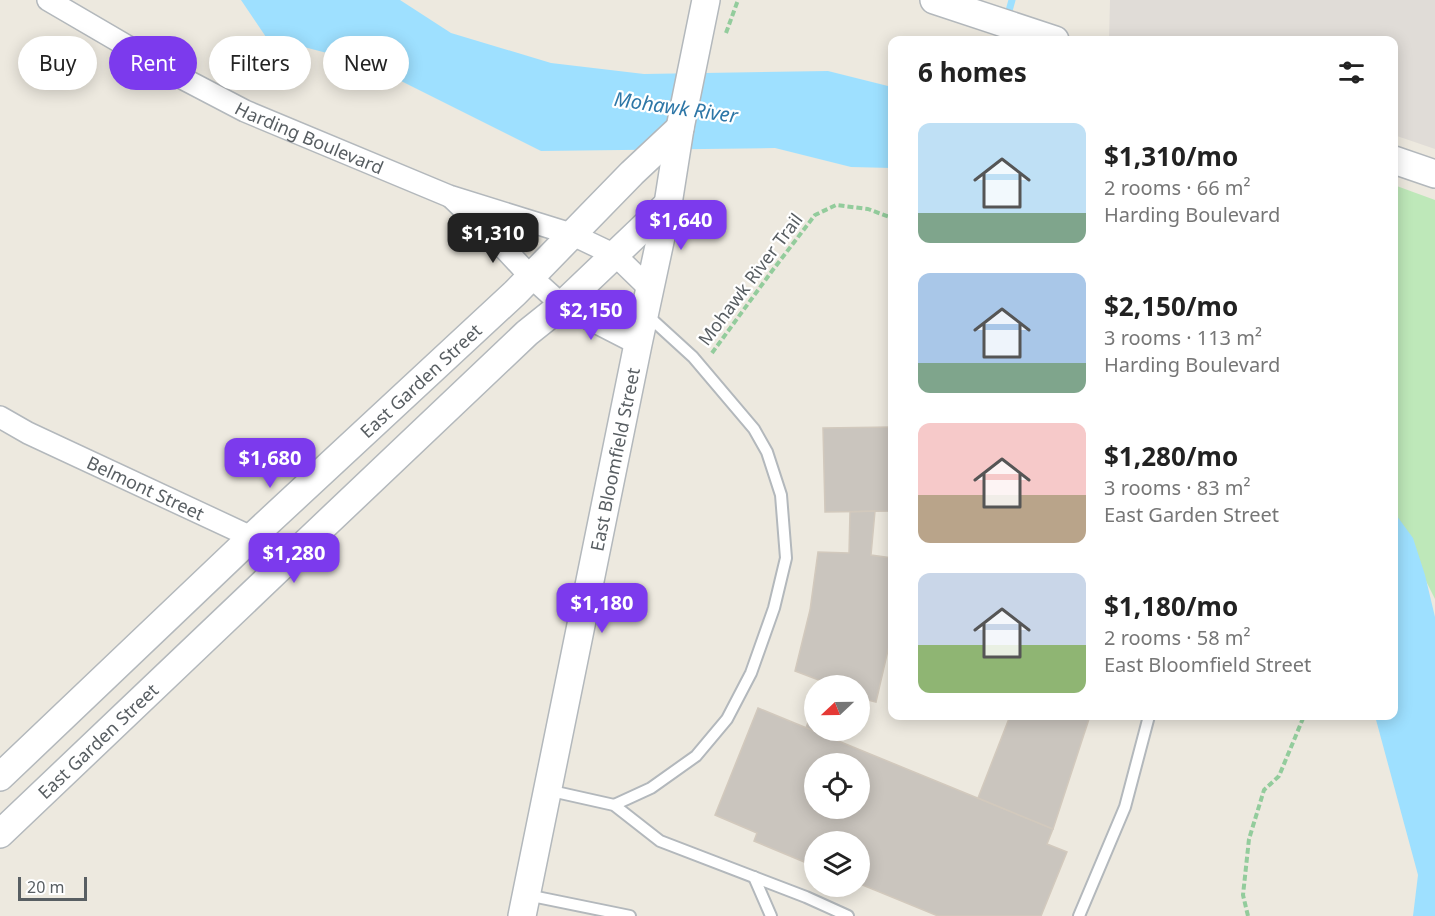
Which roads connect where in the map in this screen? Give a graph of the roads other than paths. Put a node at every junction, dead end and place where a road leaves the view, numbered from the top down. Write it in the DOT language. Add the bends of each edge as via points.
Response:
graph roads {
  1 [pos="48,0"];
  2 [pos="706,0"];
  3 [pos="934,0"];
  4 [pos="1043,36"];
  5 [pos="680,128"];
  6 [pos="1398,161"];
  7 [pos="1435,174"];
  8 [pos="449,196"];
  9 [pos="668,204"];
  10 [pos="571,234"];
  11 [pos="615,255"];
  12 [pos="530,276"];
  13 [pos="647,301"];
  14 [pos="562,305"];
  15 [pos="638,344"];
  16 [pos="0,417"];
  17 [pos="252,537"];
  18 [pos="292,556"];
  19 [pos="1148,720"];
  20 [pos="0,777"];
  21 [pos="547,790"];
  22 [pos="614,805"];
  23 [pos="0,834"];
  24 [pos="754,877"];
  25 [pos="524,906"];
  26 [pos="630,916"];
  27 [pos="771,916"];
  28 [pos="848,916"];
  29 [pos="1079,916"];
  1 -- 8 [label="street, Harding Boulevard" via="245,111"];
  2 -- 5 [label="street, East Bloomfield Street"];
  3 -- 4 [label="street"];
  5 -- 9 [label="street, East Bloomfield Street"];
  5 -- 10 [label="street, East Garden Street"];
  6 -- 7 [label="street"];
  8 -- 10 [label="street, Harding Boulevard"];
  8 -- 12 [label="street, Harding Boulevard"];
  9 -- 11 [label="street, East Garden Street"];
  9 -- 13 [label="street, East Bloomfield Street"];
  10 -- 11 [label="street, Harding Boulevard"];
  10 -- 12 [label="street, East Garden Street"];
  11 -- 13 [label="street, Harding Boulevard"];
  11 -- 14 [label="street, East Garden Street"];
  12 -- 14 [label="street, Harding Boulevard"];
  12 -- 17 [label="street, East Garden Street"];
  13 -- 15 [label="street, East Bloomfield Street"];
  13 -- 22 [label="lane" via="754,429 767,452 781,495 786,558 774,608 751,673 727,719 696,756 651,788"];
  14 -- 15 [label="street, Harding Boulevard"];
  14 -- 18 [label="street, East Garden Street" via="527,333"];
  15 -- 21 [label="street, East Bloomfield Street"];
  16 -- 17 [label="street, Belmont Street"];
  17 -- 18 [label="street, Belmont Street"];
  17 -- 20 [label="street, East Garden Street"];
  18 -- 23 [label="street, East Garden Street"];
  19 -- 29 [label="lane" via="1125,807"];
  21 -- 22 [label="lane"];
  21 -- 25 [label="street, East Bloomfield Street"];
  22 -- 24 [label="lane" via="660,841"];
  24 -- 27 [label="lane"];
  24 -- 28 [label="lane"];
  25 -- 26 [label="lane"];
}
